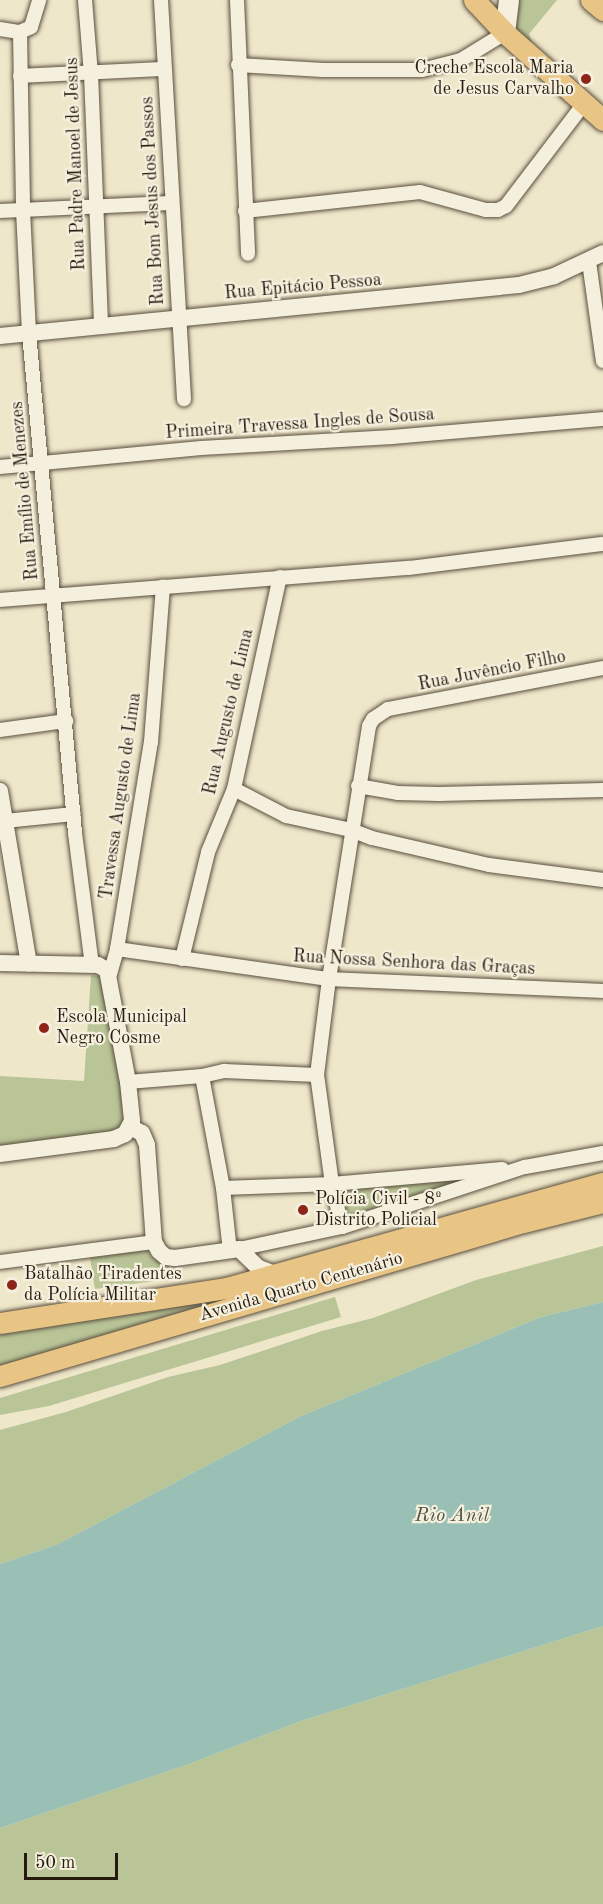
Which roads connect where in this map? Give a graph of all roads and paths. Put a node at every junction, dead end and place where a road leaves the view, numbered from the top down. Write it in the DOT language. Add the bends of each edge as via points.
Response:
graph roads {
  1 [pos="39,0"];
  2 [pos="86,0"];
  3 [pos="161,0"];
  4 [pos="237,0"];
  5 [pos="474,0"];
  6 [pos="509,0"];
  7 [pos="0,29"];
  8 [pos="20,32"];
  9 [pos="505,33"];
  10 [pos="238,65"];
  11 [pos="165,69"];
  12 [pos="91,74"];
  13 [pos="20,76"];
  14 [pos="583,105"];
  15 [pos="603,120"];
  16 [pos="170,203"];
  17 [pos="96,207"];
  18 [pos="23,210"];
  19 [pos="0,211"];
  20 [pos="245,212"];
  21 [pos="248,254"];
  22 [pos="596,257"];
  23 [pos="177,318"];
  24 [pos="101,326"];
  25 [pos="29,333"];
  26 [pos="0,336"];
  27 [pos="603,361"];
  28 [pos="184,399"];
  29 [pos="603,419"];
  30 [pos="40,462"];
  31 [pos="0,467"];
  32 [pos="603,544"];
  33 [pos="280,577"];
  34 [pos="163,586"];
  35 [pos="53,594"];
  36 [pos="0,600"];
  37 [pos="603,668"];
  38 [pos="66,721"];
  39 [pos="0,730"];
  40 [pos="358,786"];
  41 [pos="234,789"];
  42 [pos="603,790"];
  43 [pos="0,791"];
  44 [pos="74,814"];
  45 [pos="5,821"];
  46 [pos="351,830"];
  47 [pos="603,880"];
  48 [pos="117,949"];
  49 [pos="182,959"];
  50 [pos="0,963"];
  51 [pos="29,964"];
  52 [pos="92,965"];
  53 [pos="110,974"];
  54 [pos="329,979"];
  55 [pos="603,991"];
  56 [pos="317,1075"];
  57 [pos="202,1076"];
  58 [pos="128,1082"];
  59 [pos="130,1127"];
  60 [pos="603,1153"];
  61 [pos="0,1154"];
  62 [pos="525,1167"];
  63 [pos="603,1183"];
  64 [pos="332,1184"];
  65 [pos="223,1188"];
  66 [pos="603,1202"];
  67 [pos="342,1227"];
  68 [pos="154,1242"];
  69 [pos="235,1250"];
  70 [pos="0,1262"];
  71 [pos="277,1275"];
  72 [pos="240,1284"];
  73 [pos="0,1323"];
  74 [pos="0,1376"];
  1 -- 8 [label="street" via="33,23"];
  2 -- 12 [label="street, Rua Padre Manoel de Jesus"];
  3 -- 11 [label="street, Rua Bom Jesus dos Passos"];
  4 -- 10 [label="street"];
  5 -- 9 [label="main road"];
  6 -- 9 [label="main road"];
  7 -- 8 [label="street"];
  8 -- 13 [label="street, Rua Emílio de Menezes"];
  9 -- 10 [label="street" via="461,60 422,70"];
  9 -- 14 [label="main road"];
  10 -- 20 [label="street"];
  11 -- 12 [label="street"];
  11 -- 16 [label="street, Rua Bom Jesus dos Passos"];
  12 -- 13 [label="street"];
  12 -- 17 [label="street, Rua Padre Manoel de Jesus"];
  13 -- 18 [label="street, Rua Emílio de Menezes"];
  14 -- 15 [label="main road"];
  14 -- 20 [label="street" via="506,206 498,210 420,192"];
  16 -- 17 [label="street"];
  16 -- 23 [label="street, Rua Bom Jesus dos Passos"];
  17 -- 18 [label="street"];
  17 -- 24 [label="street, Rua Padre Manoel de Jesus"];
  18 -- 19 [label="street"];
  18 -- 25 [label="street, Rua Emílio de Menezes"];
  20 -- 21 [label="street"];
  22 -- 23 [label="street, Rua Epitácio Pessoa" via="554,276 519,285"];
  22 -- 27 [label="street"];
  23 -- 24 [label="street, Rua Epitácio Pessoa"];
  23 -- 28 [label="street, Rua Bom Jesus dos Passos"];
  24 -- 25 [label="street, Rua Epitácio Pessoa"];
  25 -- 26 [label="street, Rua Epitácio Pessoa"];
  25 -- 30 [label="street, Rua Emílio de Menezes"];
  29 -- 30 [label="street, Primeira Travessa Ingles de Sousa"];
  30 -- 31 [label="street, Primeira Travessa Ingles de Sousa"];
  30 -- 35 [label="street, Rua Emílio de Menezes"];
  32 -- 33 [label="street" via="409,568"];
  33 -- 34 [label="street"];
  33 -- 41 [label="street, Rua Augusto de Lima"];
  34 -- 35 [label="street"];
  34 -- 48 [label="street, Travessa Augusto de Lima" via="151,742"];
  35 -- 36 [label="street"];
  35 -- 38 [label="street, Rua Emílio de Menezes"];
  37 -- 40 [label="street, Rua Juvêncio Filho" via="388,709 372,719 369,726"];
  38 -- 39 [label="street"];
  38 -- 44 [label="street, Rua Emílio de Menezes"];
  40 -- 42 [label="street" via="397,793 439,794"];
  40 -- 46 [label="street"];
  41 -- 46 [label="street" via="286,816"];
  41 -- 49 [label="street, Rua Augusto de Lima" via="208,852"];
  43 -- 45 [label="street"];
  44 -- 45 [label="street"];
  44 -- 52 [label="street, Rua Emílio de Menezes"];
  45 -- 51 [label="street"];
  46 -- 47 [label="street" via="489,865"];
  46 -- 54 [label="street"];
  48 -- 49 [label="street, Rua Nossa Senhora das Graças"];
  48 -- 53 [label="street, Travessa Augusto de Lima"];
  49 -- 54 [label="street, Rua Nossa Senhora das Graças"];
  50 -- 51 [label="street"];
  51 -- 52 [label="street"];
  52 -- 53 [label="street"];
  53 -- 58 [label="street"];
  54 -- 55 [label="street, Rua Nossa Senhora das Graças"];
  54 -- 56 [label="street"];
  56 -- 57 [label="street" via="224,1071"];
  56 -- 64 [label="street"];
  57 -- 58 [label="street"];
  57 -- 65 [label="street"];
  58 -- 59 [label="street"];
  59 -- 61 [label="street" via="114,1140"];
  59 -- 68 [label="street" via="142,1133 147,1145"];
  60 -- 62 [label="street"];
  62 -- 64 [label="street"];
  62 -- 67 [label="street"];
  63 -- 71 [label="main road, Avenida Quarto Centenário"];
  64 -- 65 [label="street"];
  64 -- 67 [label="street"];
  65 -- 69 [label="street"];
  66 -- 74 [label="main road, Avenida Quarto Centenário"];
  67 -- 69 [label="street"];
  68 -- 69 [label="street" via="170,1258"];
  68 -- 70 [label="street"];
  69 -- 71 [label="street" via="263,1271"];
  69 -- 72 [label="street" via="245,1267"];
  71 -- 72 [label="main road, Avenida Quarto Centenário"];
  72 -- 73 [label="main road, Avenida Quarto Centenário"];
}
